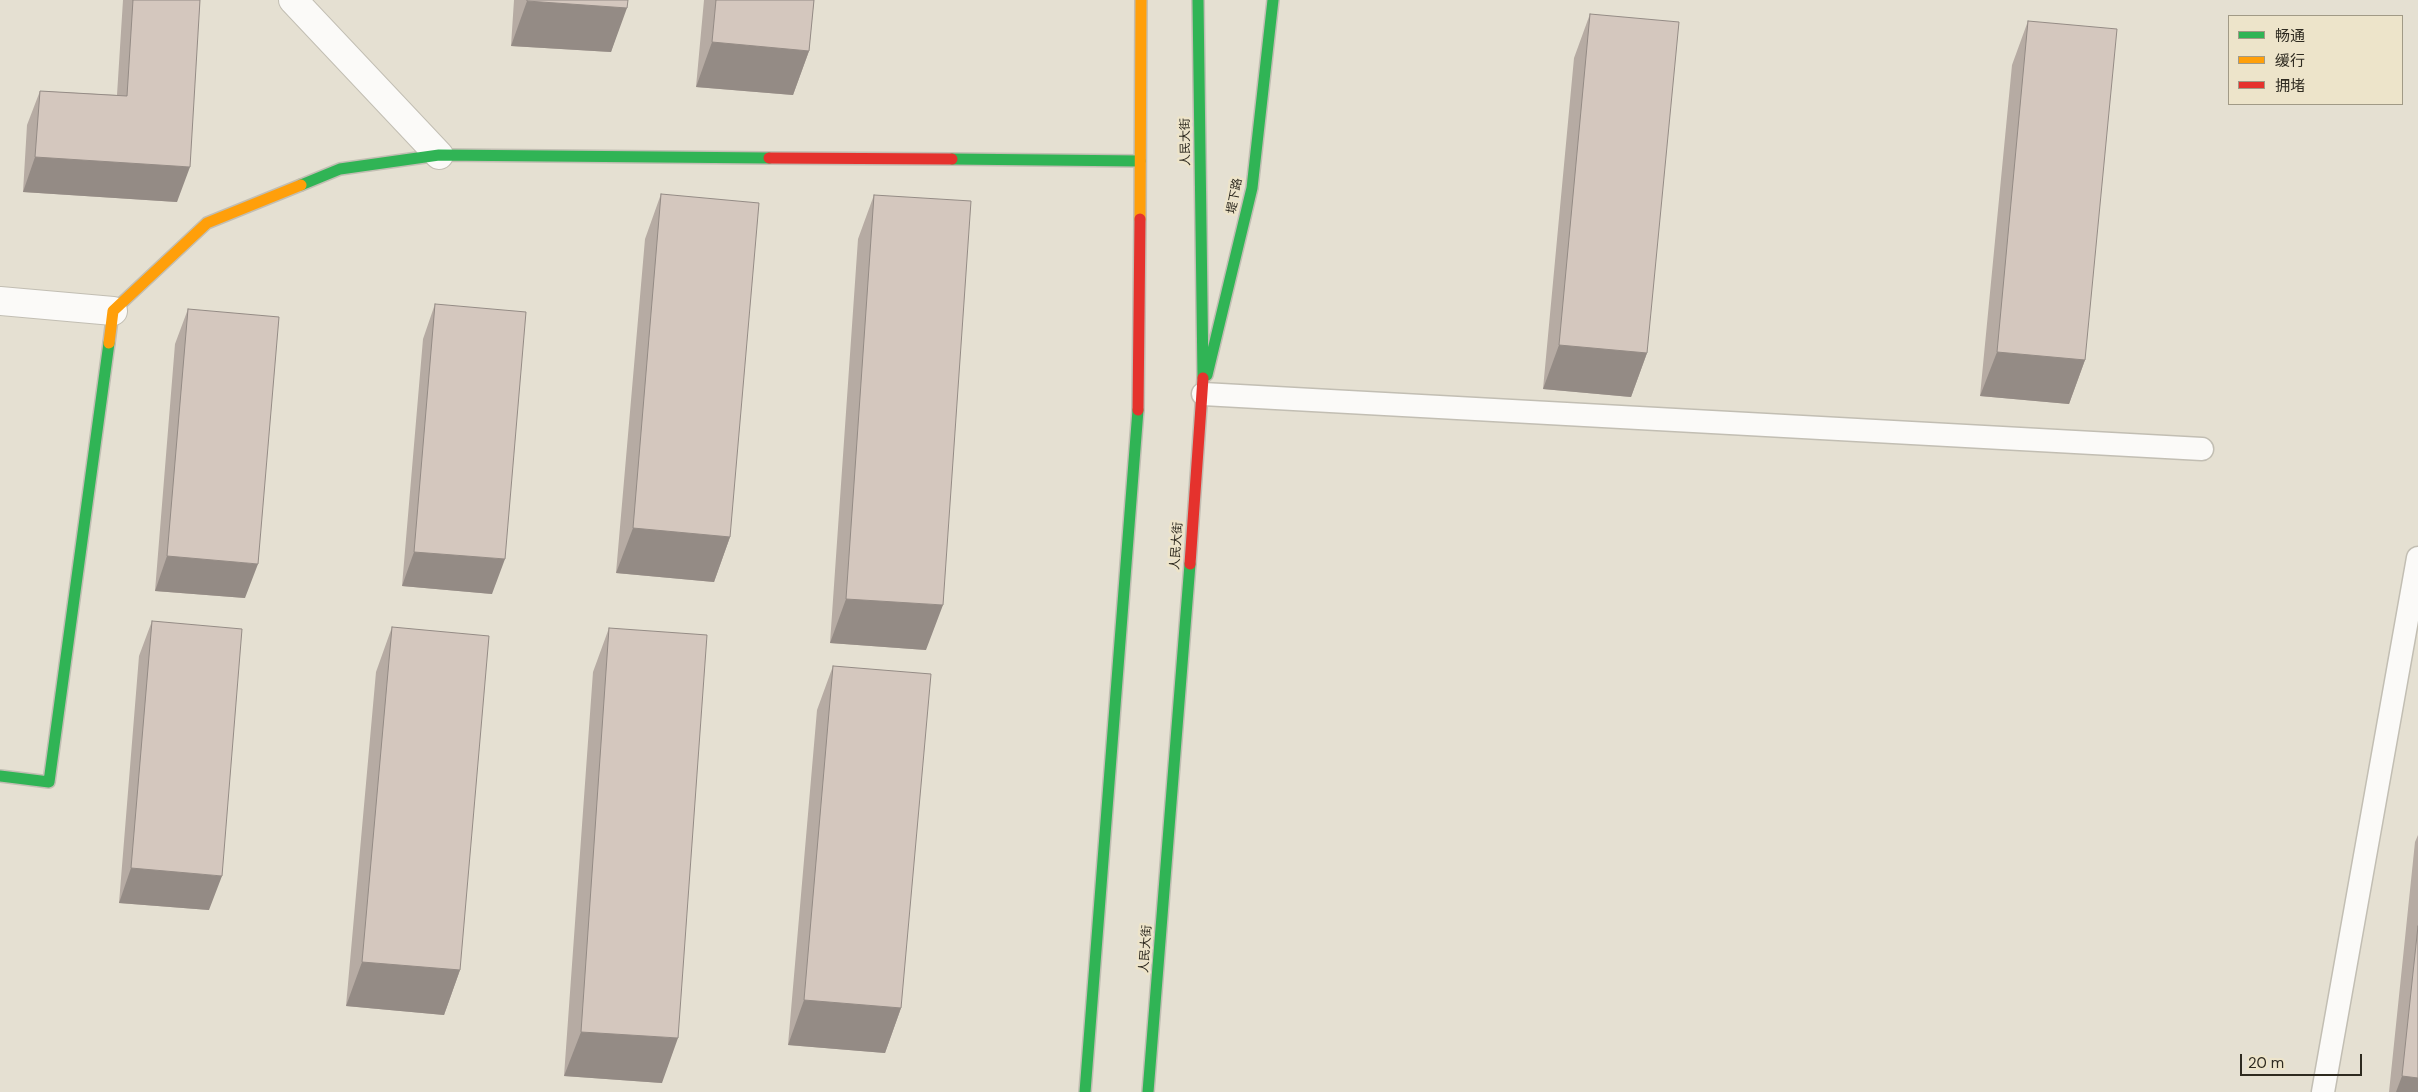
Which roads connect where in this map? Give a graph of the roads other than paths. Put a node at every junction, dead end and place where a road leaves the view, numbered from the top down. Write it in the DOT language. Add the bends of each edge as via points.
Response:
graph roads {
  1 [pos="292,0"];
  2 [pos="1141,0"];
  3 [pos="1198,0"];
  4 [pos="1273,0"];
  5 [pos="439,155"];
  6 [pos="1140,161"];
  7 [pos="0,301"];
  8 [pos="114,311"];
  9 [pos="1203,394"];
  10 [pos="2202,449"];
  11 [pos="2418,558"];
  12 [pos="0,776"];
  13 [pos="1086,1092"];
  14 [pos="1148,1092"];
  15 [pos="2323,1092"];
  1 -- 5 [label="street"];
  2 -- 6 [label="main road"];
  3 -- 9 [label="main road, 人民大街"];
  4 -- 9 [label="main road, 堤下路" via="1252,188"];
  5 -- 6 [label="main road"];
  5 -- 8 [label="main road" via="340,169 207,223"];
  6 -- 13 [label="main road" via="1139,396"];
  7 -- 8 [label="street"];
  8 -- 12 [label="main road" via="49,782"];
  9 -- 10 [label="lane"];
  9 -- 14 [label="main road, 人民大街"];
  11 -- 15 [label="lane"];
}
